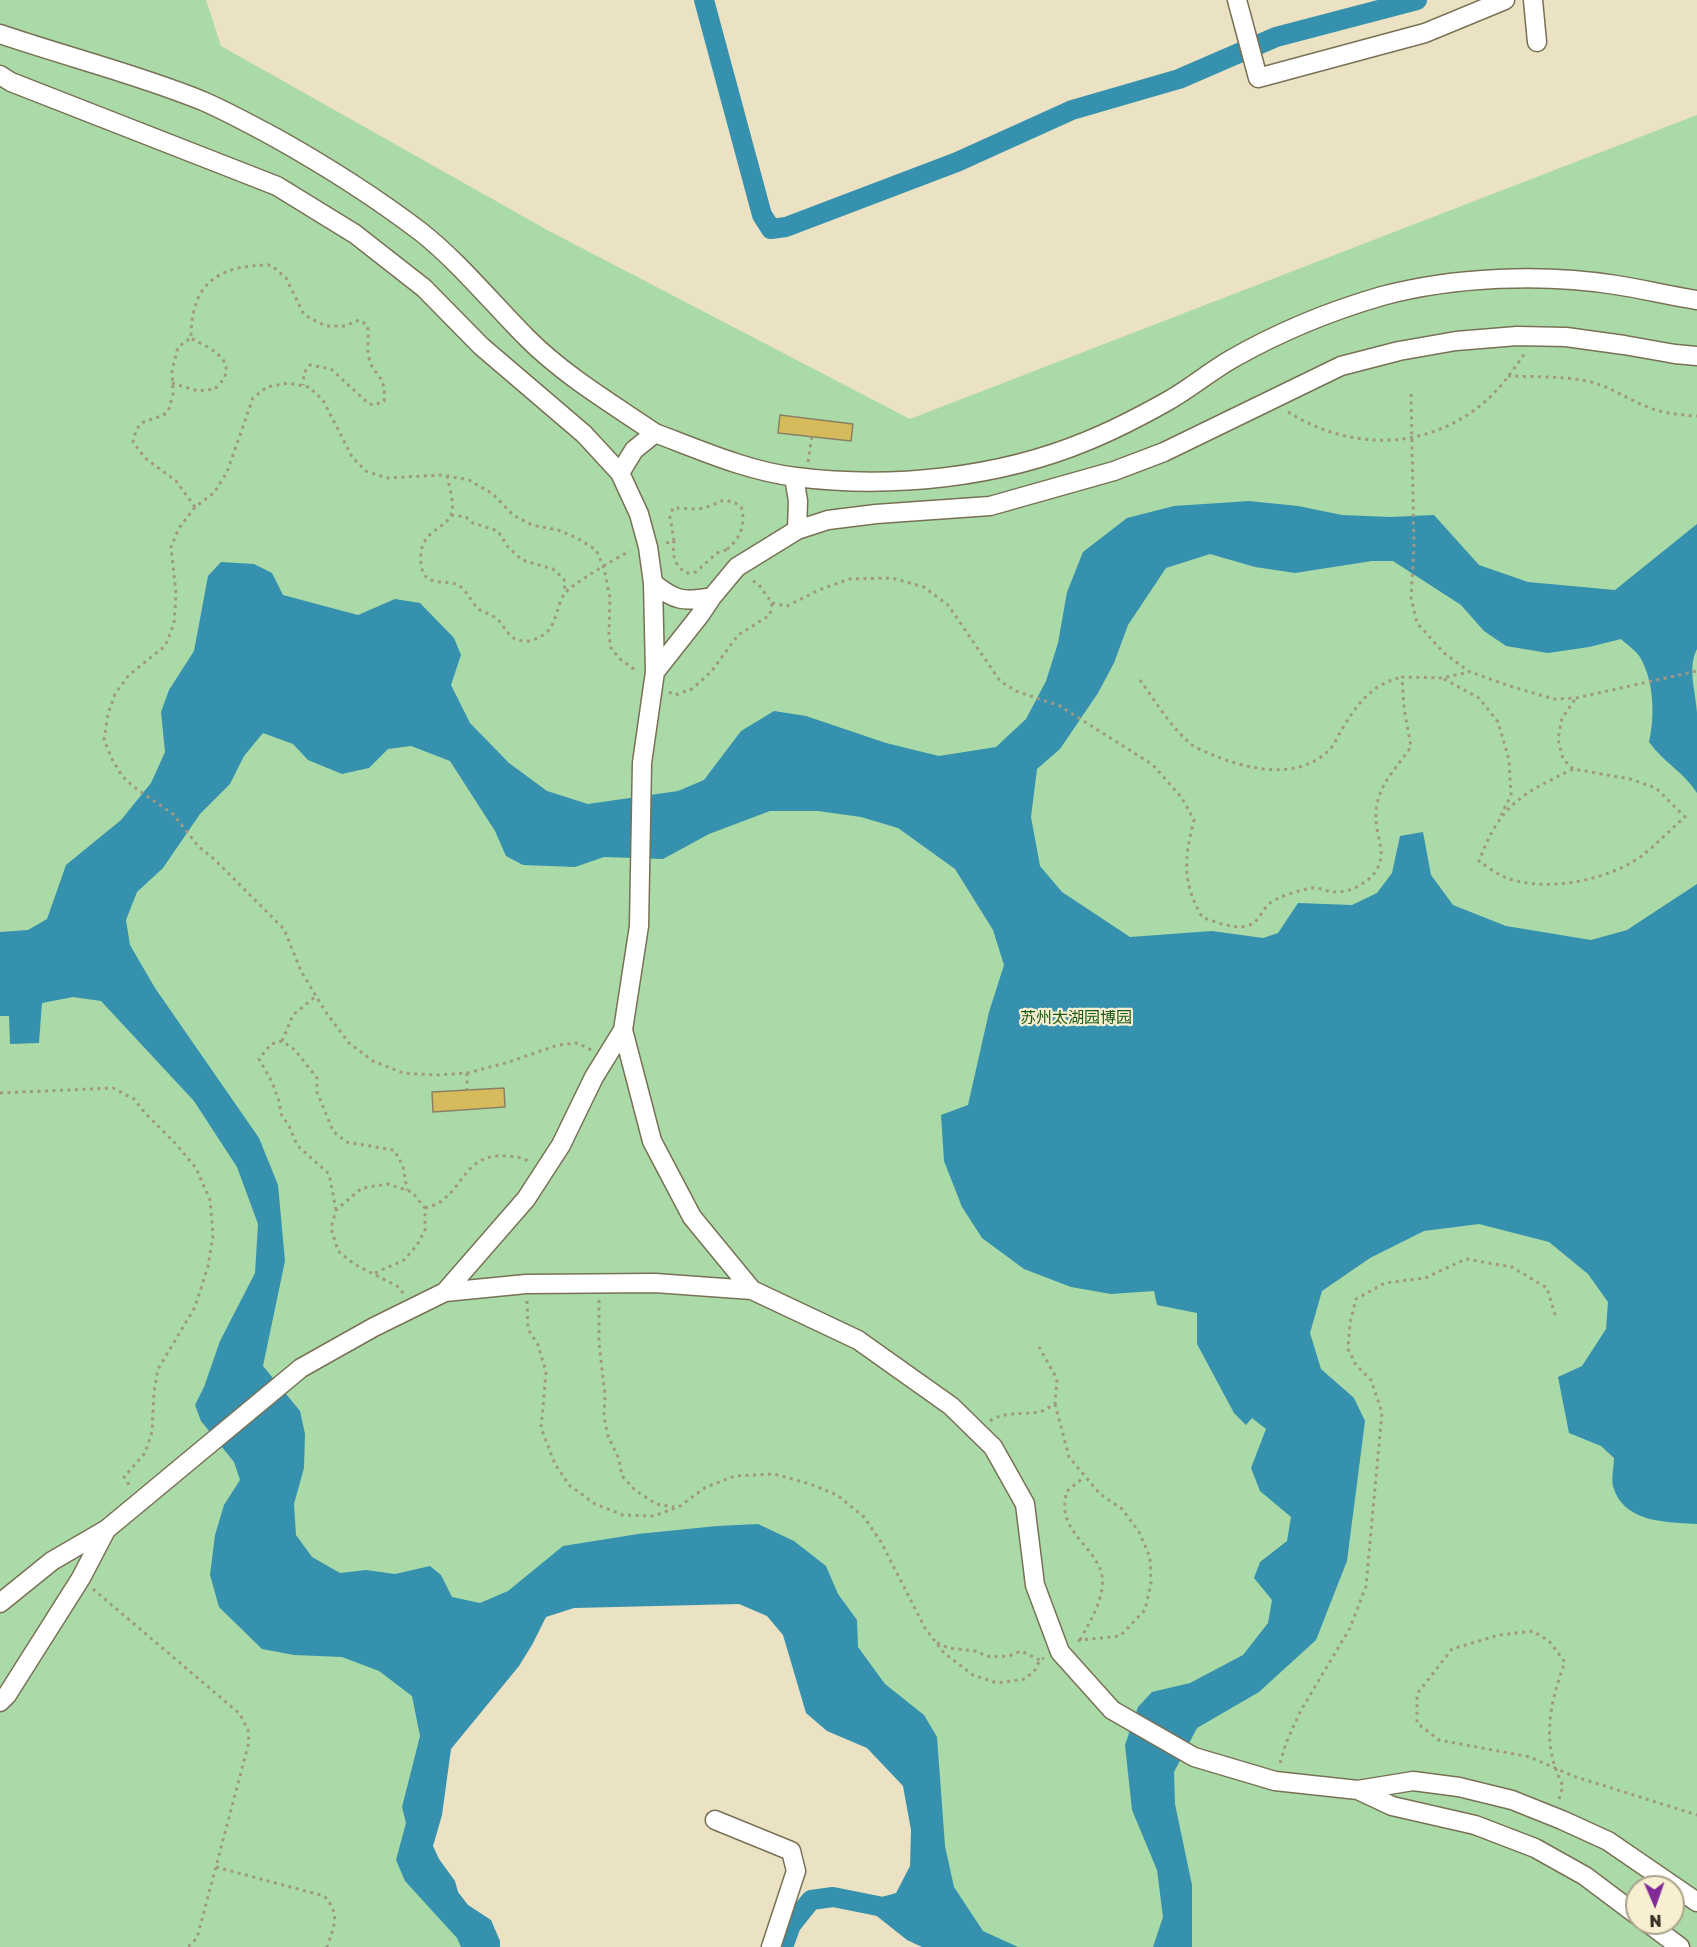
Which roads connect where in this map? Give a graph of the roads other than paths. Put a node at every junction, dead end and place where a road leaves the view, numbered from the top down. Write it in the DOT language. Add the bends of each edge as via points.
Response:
graph roads {
  1 [pos="1237,0"];
  2 [pos="1505,0"];
  3 [pos="1533,0"];
  4 [pos="0,34"];
  5 [pos="1537,42"];
  6 [pos="0,75"];
  7 [pos="1697,300"];
  8 [pos="1697,356"];
  9 [pos="655,433"];
  10 [pos="620,473"];
  11 [pos="794,477"];
  12 [pos="797,530"];
  13 [pos="653,583"];
  14 [pos="712,597"];
  15 [pos="654,677"];
  16 [pos="622,1030"];
  17 [pos="752,1290"];
  18 [pos="444,1292"];
  19 [pos="107,1529"];
  20 [pos="0,1603"];
  21 [pos="0,1702"];
  22 [pos="1358,1790"];
  23 [pos="715,1820"];
  24 [pos="1697,1902"];
  25 [pos="1625,1906"];
  26 [pos="1664,1935"];
  27 [pos="771,1947"];
  28 [pos="1680,1947"];
  1 -- 2 [label="street" via="1258,78 1425,33"];
  3 -- 5 [label="street"];
  4 -- 9 [label="street" via="205,102 342,178 423,234 565,372"];
  6 -- 10 [label="street" via="277,186 355,234 424,288 481,346 584,434"];
  7 -- 11 [label="street" via="1613,284 1534,278 1449,283 1382,296 1304,323 1230,360 1167,401 1087,441 1010,466 943,478 872,482"];
  8 -- 12 [label="street" via="1536,336 1456,341 1399,351 1341,366 1164,452 1114,471 990,506 876,514 828,520"];
  9 -- 10 [label="street" via="634,450"];
  9 -- 11 [label="street" via="750,467"];
  10 -- 13 [label="street" via="639,514"];
  11 -- 12 [label="street"];
  12 -- 14 [label="street" via="737,567"];
  13 -- 14 [label="street" via="669,596 690,601"];
  13 -- 15 [label="street"];
  14 -- 15 [label="street"];
  15 -- 16 [label="street" via="642,763 639,926"];
  16 -- 17 [label="street" via="652,1141 692,1218"];
  16 -- 18 [label="street" via="561,1145 526,1199"];
  17 -- 18 [label="street" via="655,1283 526,1284"];
  17 -- 22 [label="street" via="858,1340 951,1406 993,1448 1025,1504 1035,1585 1060,1652 1112,1710 1194,1757 1275,1781"];
  18 -- 19 [label="street" via="301,1368"];
  19 -- 20 [label="street" via="52,1561"];
  19 -- 21 [label="street" via="81,1578"];
  22 -- 24 [label="street" via="1413,1781 1512,1800 1608,1841"];
  22 -- 25 [label="street" via="1392,1806 1475,1825 1535,1848 1585,1876"];
  23 -- 27 [label="street" via="791,1851 796,1871"];
  26 -- 28 [label="street"];
}
